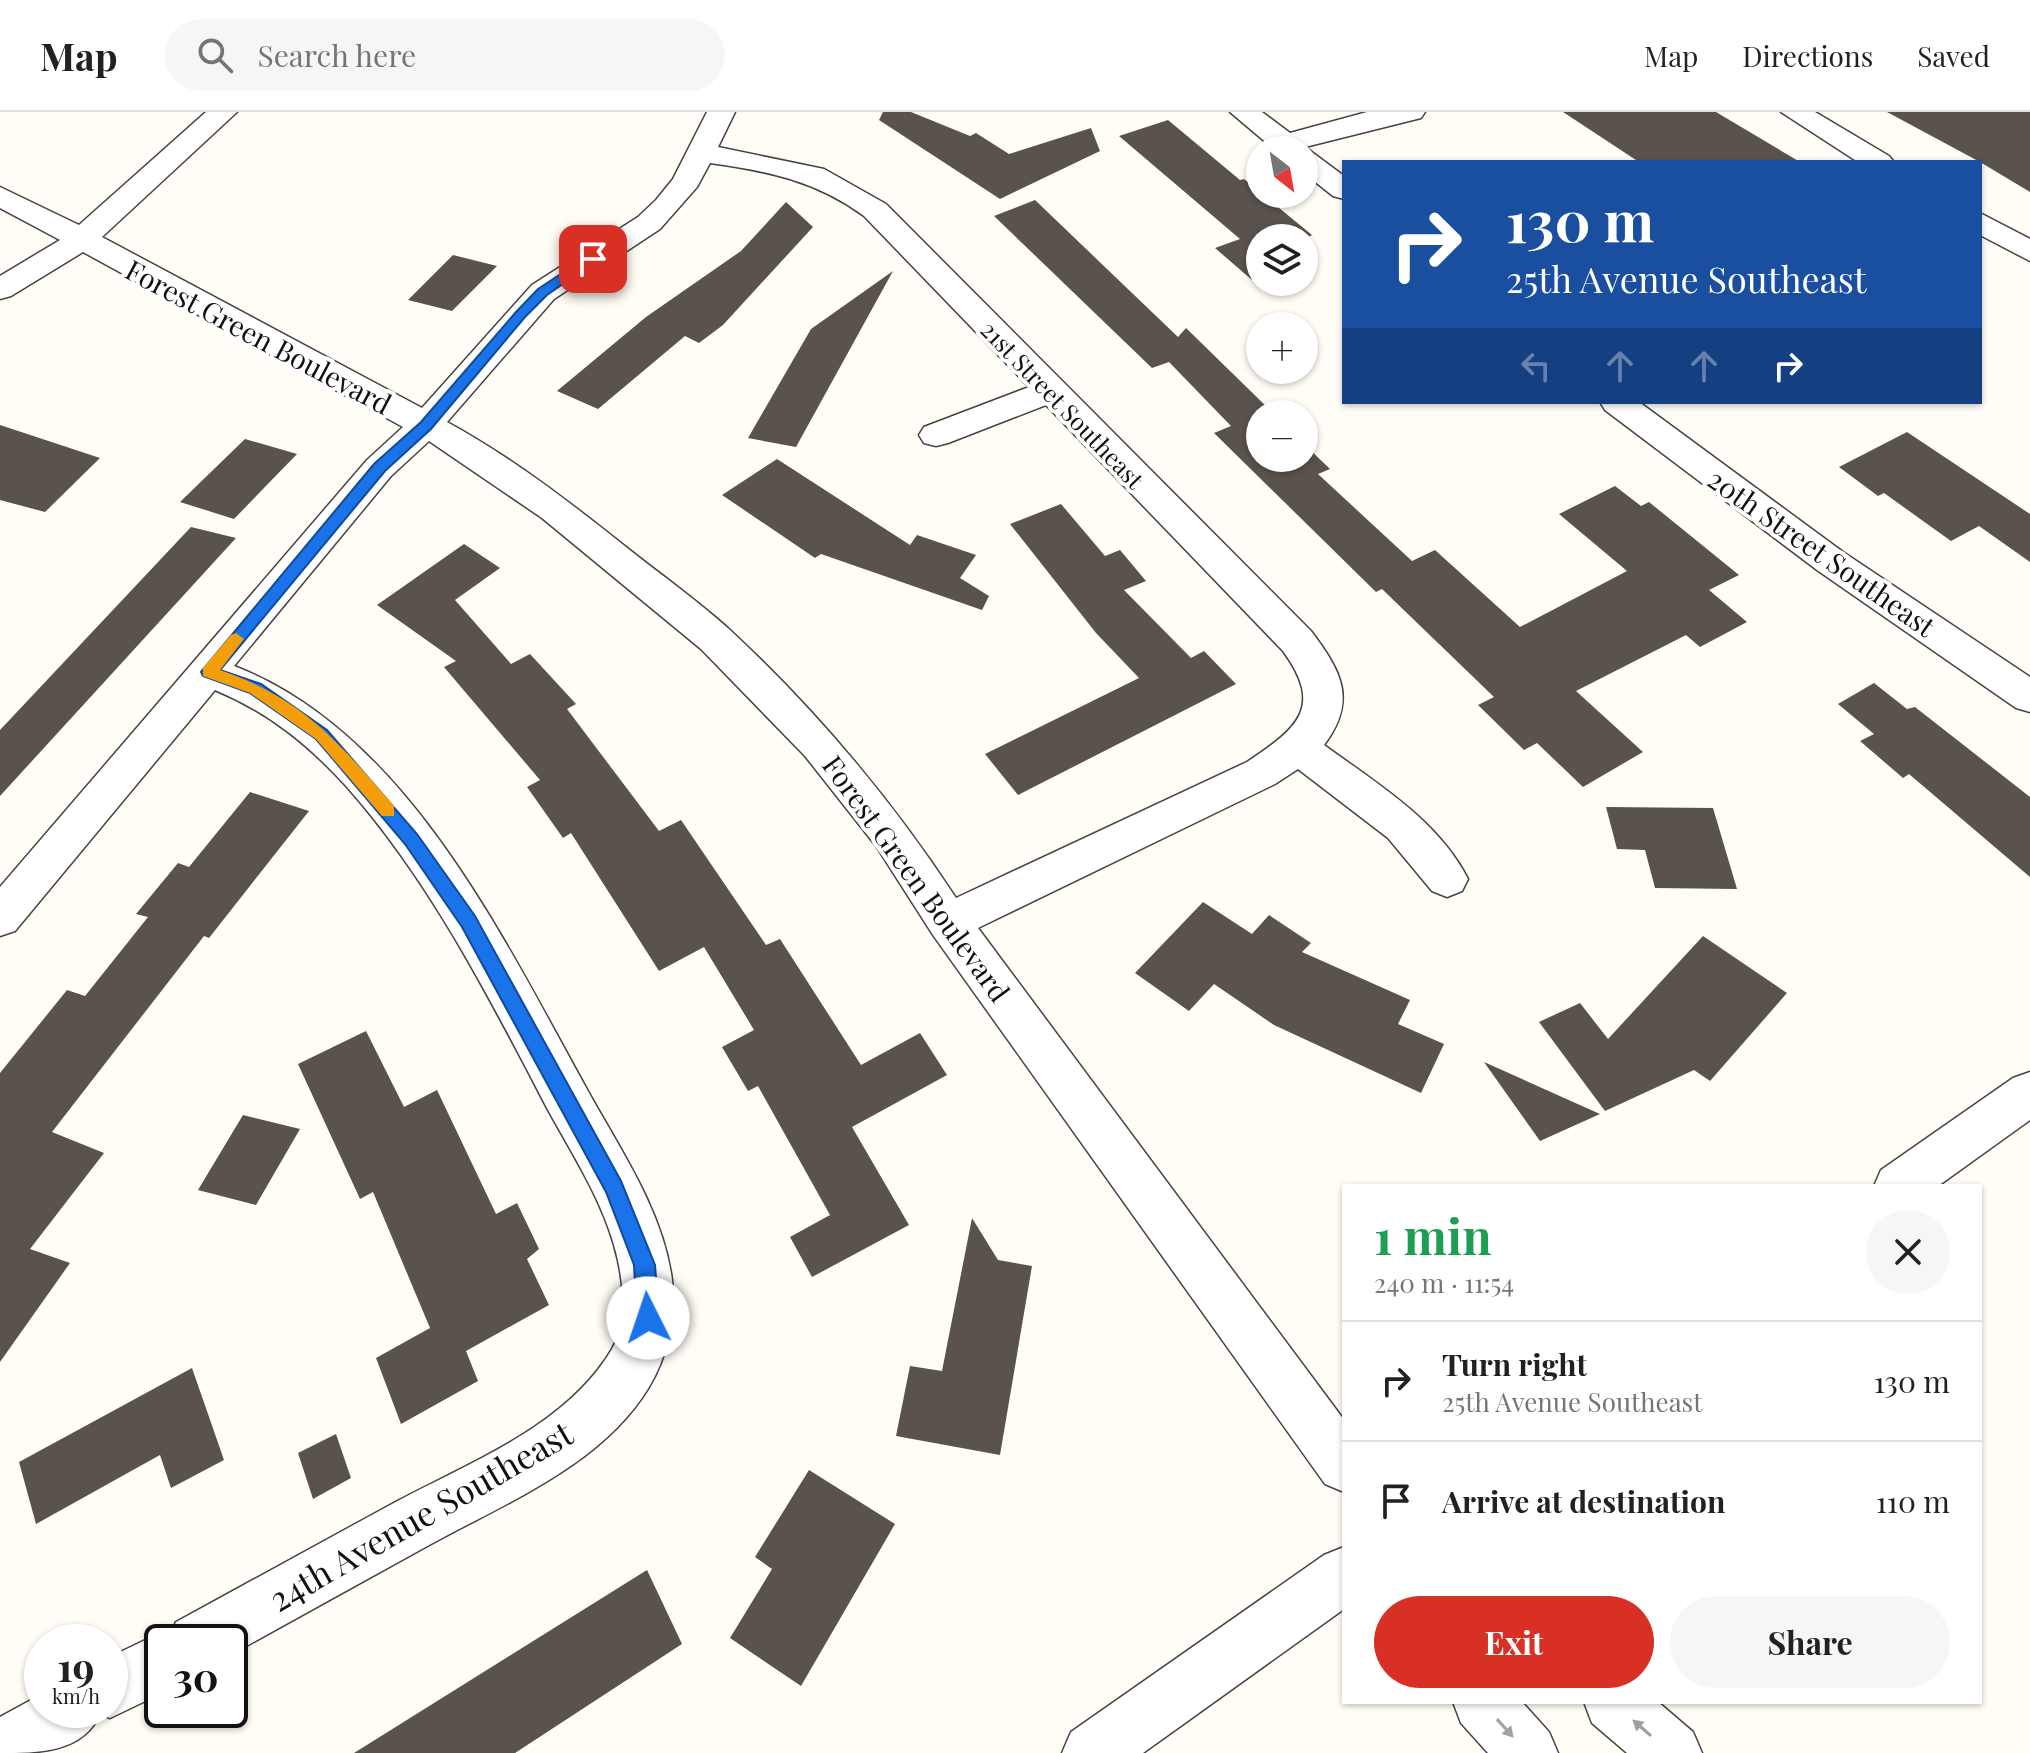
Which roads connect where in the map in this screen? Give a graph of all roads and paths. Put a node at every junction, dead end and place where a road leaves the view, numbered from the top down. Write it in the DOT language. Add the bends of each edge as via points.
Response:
graph roads {
  1 [pos="223,112"];
  2 [pos="721,112"];
  3 [pos="1244,112"];
  4 [pos="1411,112"];
  5 [pos="1795,112"];
  6 [pos="1275,136"];
  7 [pos="1318,140"];
  8 [pos="701,153"];
  9 [pos="1876,160"];
  10 [pos="1318,170"];
  11 [pos="1342,188"];
  12 [pos="0,196"];
  13 [pos="1982,223"];
  14 [pos="80,241"];
  15 [pos="2030,252"];
  16 [pos="0,289"];
  17 [pos="1049,392"];
  18 [pos="1620,404"];
  19 [pos="426,425"];
  20 [pos="936,435"];
  21 [pos="209,672"];
  22 [pos="2030,697"];
  23 [pos="1300,749"];
  24 [pos="1447,879"];
  25 [pos="0,918"];
  26 [pos="948,922"];
  27 [pos="2030,1093"];
  28 [pos="1901,1184"];
  29 [pos="1342,1462"];
  30 [pos="1342,1576"];
  31 [pos="229,1624"];
  32 [pos="1484,1704"];
  33 [pos="1615,1704"];
  34 [pos="39,1728"];
  35 [pos="0,1749"];
  36 [pos="1092,1753"];
  37 [pos="1528,1753"];
  38 [pos="1672,1753"];
  1 -- 14 [label="street"];
  2 -- 8 [label="street"];
  3 -- 6 [label="street"];
  4 -- 7 [label="street" via="1359,122"];
  5 -- 9 [label="street"];
  8 -- 17 [label="street, 21st Street Southeast" via="807,170 849,190 887,222"];
  8 -- 19 [label="street" via="667,206 543,292"];
  10 -- 11 [label="street"];
  12 -- 14 [label="street, Forest Green Boulevard"];
  13 -- 15 [label="street"];
  14 -- 16 [label="street"];
  14 -- 19 [label="street, Forest Green Boulevard"];
  17 -- 20 [label="street"];
  17 -- 23 [label="street, 21st Street Southeast" via="1315,662 1325,703 1318,725"];
  18 -- 22 [label="street, 20th Street Southeast" via="1830,561"];
  19 -- 21 [label="street" via="379,468"];
  19 -- 26 [label="street, Forest Green Boulevard" via="555,509 715,639 819,745 891,834"];
  21 -- 25 [label="street"];
  21 -- 31 [label="street, 24th Avenue Southeast" via="256,689 322,735 411,839 487,953 614,1188 644,1265 648,1318 630,1370 593,1414 527,1461"];
  23 -- 24 [label="street" via="1403,826"];
  23 -- 26 [label="street, 21st Street Southeast" via="1261,773"];
  26 -- 29 [label="street, Forest Green Boulevard"];
  27 -- 28 [label="street"];
  30 -- 36 [label="street"];
  32 -- 37 [label="street, one-way"];
  38 -- 33 [label="street, one-way"];
  34 -- 35 [label="street"];
}
